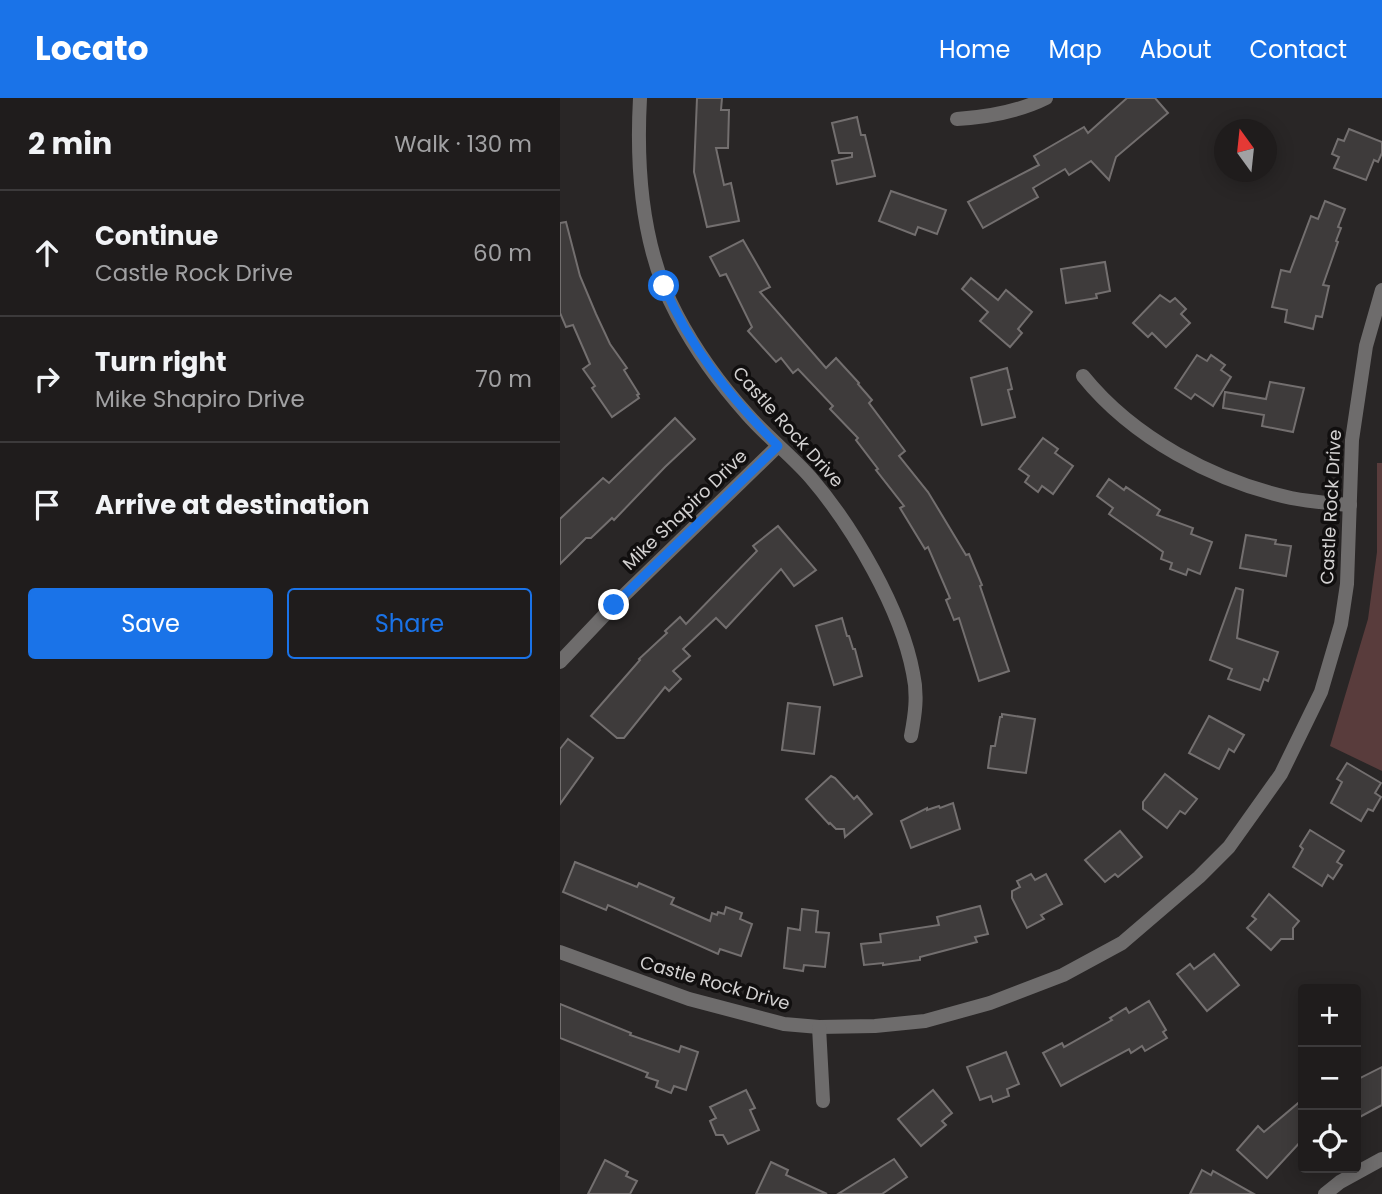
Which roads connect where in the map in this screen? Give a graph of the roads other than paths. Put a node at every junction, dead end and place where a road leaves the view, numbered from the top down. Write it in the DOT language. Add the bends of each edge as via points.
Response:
graph roads {
  1 [pos="640,98"];
  2 [pos="1046,98"];
  3 [pos="957,119"];
  4 [pos="1382,290"];
  5 [pos="1083,376"];
  6 [pos="778,446"];
  7 [pos="1350,505"];
  8 [pos="560,662"];
  9 [pos="911,736"];
  10 [pos="560,952"];
  11 [pos="819,1027"];
  12 [pos="823,1101"];
  13 [pos="1382,1159"];
  14 [pos="1325,1194"];
  1 -- 6 [label="street, Castle Rock Drive" via="642,194 664,286 716,377"];
  2 -- 3 [label="street" via="1017,111"];
  4 -- 7 [label="street, Castle Rock Drive" via="1361,374"];
  5 -- 7 [label="street" via="1123,416 1209,470 1290,498"];
  6 -- 8 [label="street, Mike Shapiro Drive"];
  6 -- 9 [label="street, Castle Rock Drive" via="812,479 844,521 894,616 914,674"];
  7 -- 11 [label="street, Castle Rock Drive" via="1348,584 1321,692 1281,774 1229,847 1199,877 1122,943 1063,975 925,1021"];
  10 -- 11 [label="street, Castle Rock Drive" via="689,999 784,1024"];
  11 -- 12 [label="street"];
  13 -- 14 [label="street"];
}
